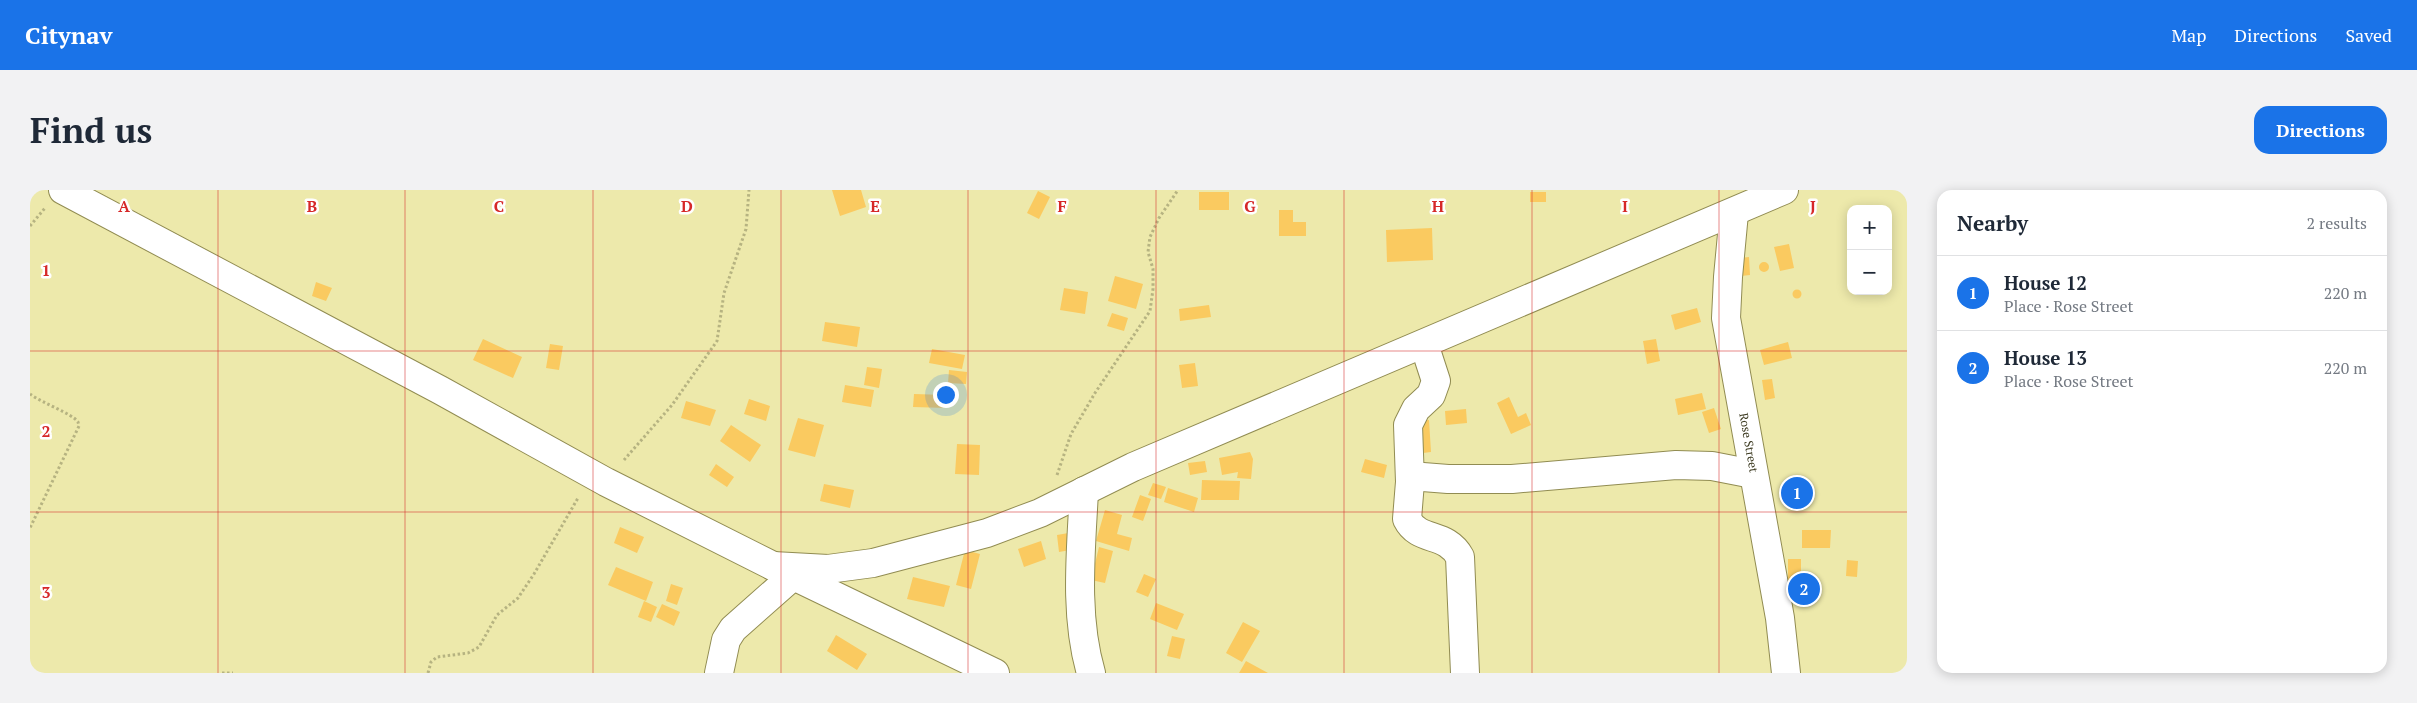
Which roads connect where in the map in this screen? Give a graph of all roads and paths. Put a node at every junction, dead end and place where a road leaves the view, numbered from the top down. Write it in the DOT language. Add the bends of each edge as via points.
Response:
graph roads {
  1 [pos="63,190"];
  2 [pos="749,190"];
  3 [pos="1178,190"];
  4 [pos="1784,190"];
  5 [pos="1734,213"];
  6 [pos="1424,344"];
  7 [pos="30,394"];
  8 [pos="1753,474"];
  9 [pos="1410,476"];
  10 [pos="601,479"];
  11 [pos="1084,491"];
  12 [pos="1050,508"];
  13 [pos="30,528"];
  14 [pos="783,570"];
  15 [pos="222,673"];
  16 [pos="232,673"];
  17 [pos="428,673"];
  18 [pos="719,673"];
  19 [pos="996,673"];
  20 [pos="1091,673"];
  21 [pos="1465,673"];
  22 [pos="1786,673"];
  1 -- 10 [label="street"];
  2 -- 10 [label="path" via="746,229 724,293 716,341 672,405"];
  3 -- 12 [label="path" via="1150,237 1148,252 1154,290 1150,311 1071,434"];
  4 -- 5 [label="street"];
  5 -- 6 [label="street"];
  5 -- 8 [label="street, Rose Street" via="1726,318"];
  6 -- 9 [label="street" via="1436,381 1431,395 1416,409 1408,425"];
  6 -- 11 [label="street" via="1133,467"];
  7 -- 13 [label="path" via="43,404 73,416 78,422"];
  8 -- 9 [label="street" via="1712,466 1676,465 1512,479"];
  8 -- 22 [label="street, Rose Street" via="1780,618"];
  9 -- 21 [label="street" via="1407,519 1410,525 1426,535 1452,544 1460,557"];
  10 -- 14 [label="street"];
  10 -- 17 [label="path" via="573,505 534,574 518,598 497,615 479,647 468,653 437,657 431,662"];
  11 -- 12 [label="street"];
  11 -- 20 [label="street" via="1080,591 1086,655"];
  12 -- 14 [label="street" via="987,533 873,563"];
  14 -- 18 [label="street" via="726,640"];
  14 -- 19 [label="street"];
  15 -- 16 [label="path"];
}
